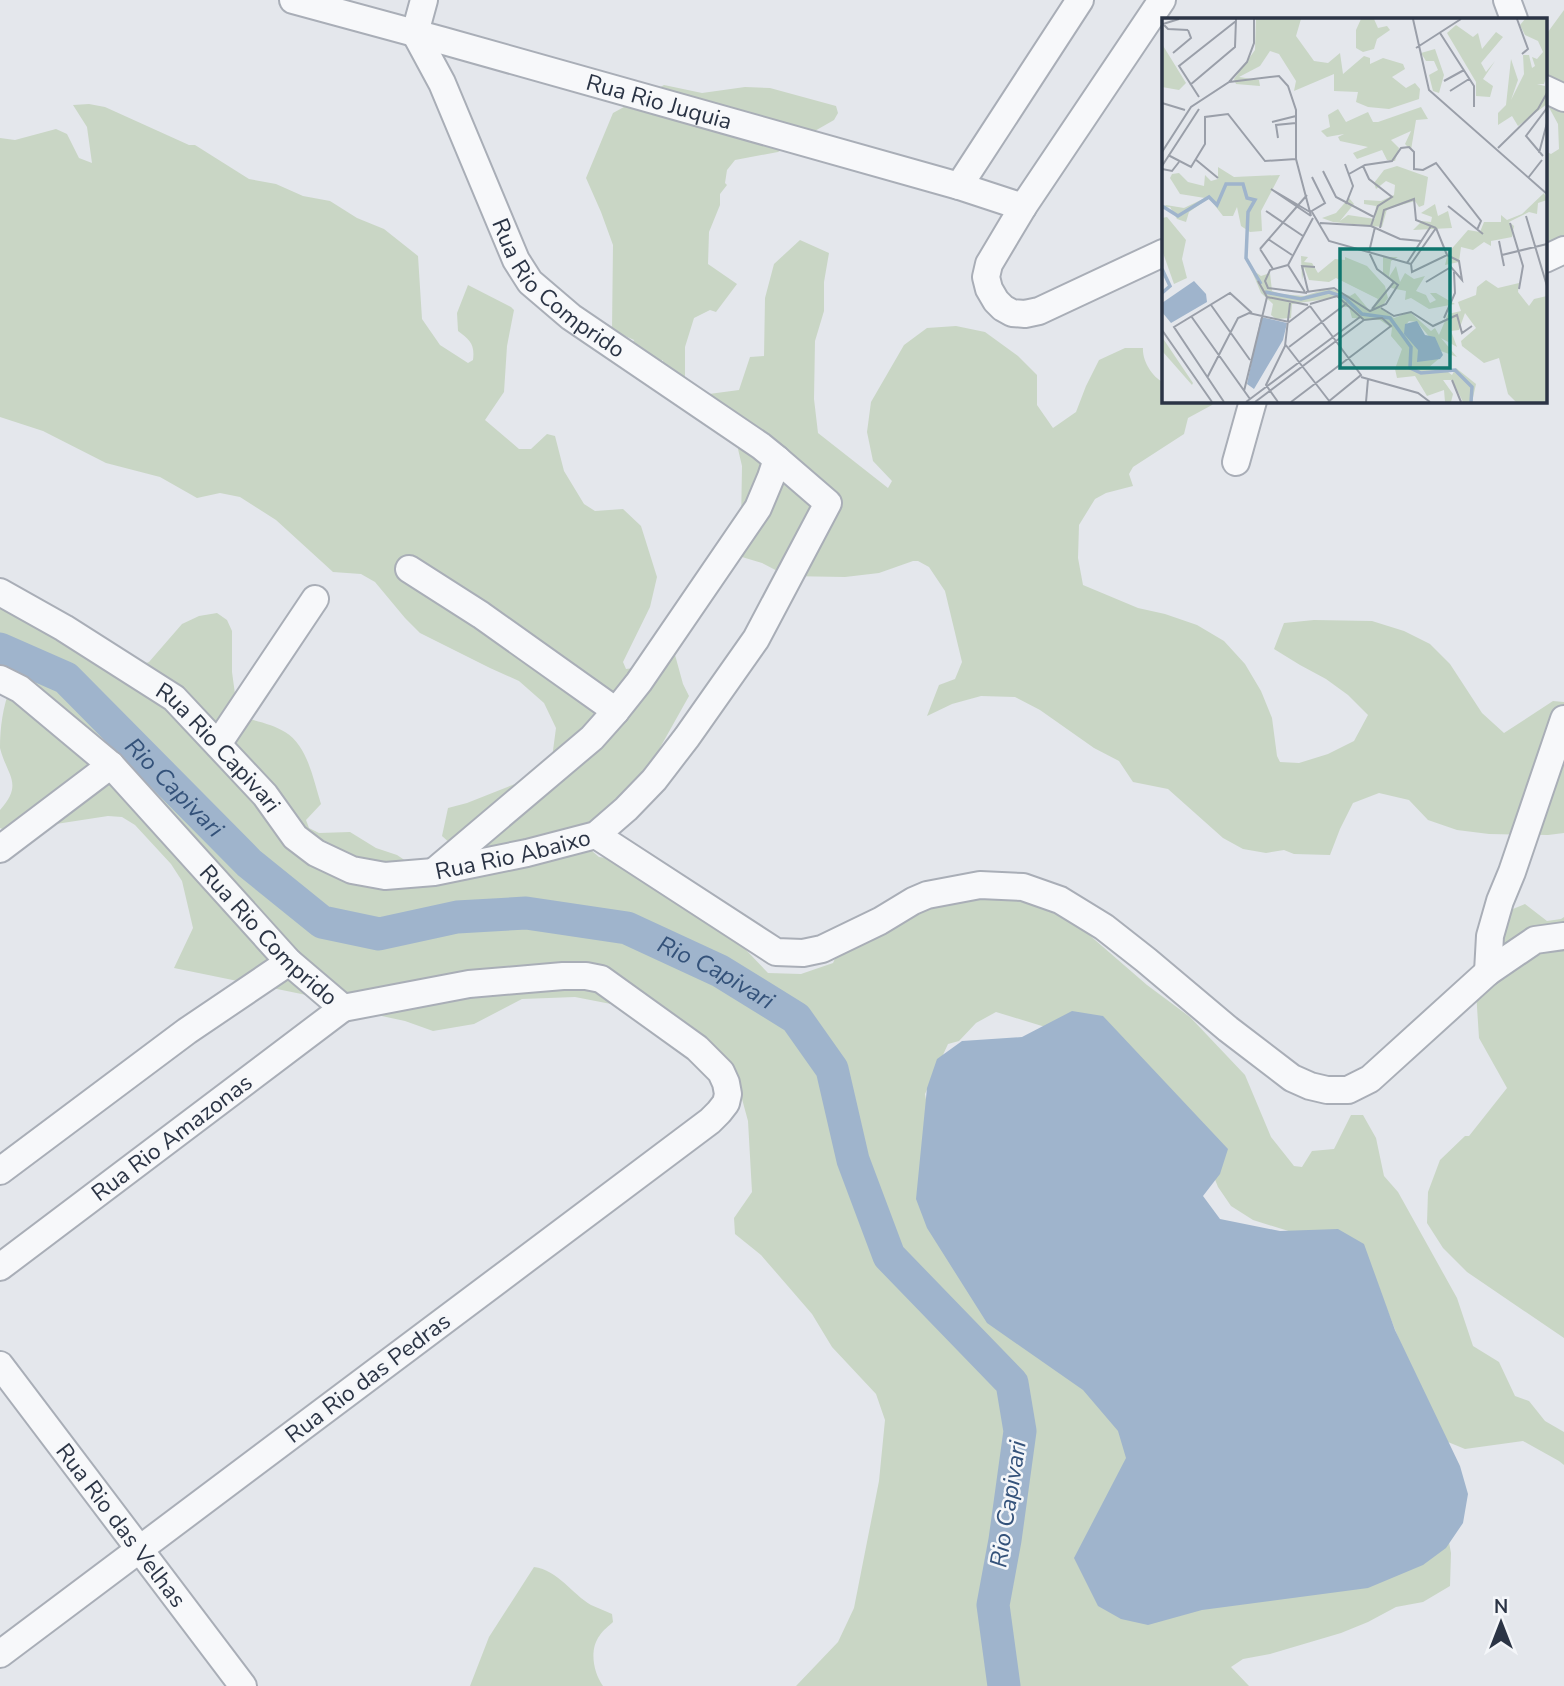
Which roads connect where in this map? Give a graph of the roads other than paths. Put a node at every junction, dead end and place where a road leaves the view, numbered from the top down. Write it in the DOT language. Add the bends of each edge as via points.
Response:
graph roads {
  1 [pos="293,0"];
  2 [pos="424,0"];
  3 [pos="1080,0"];
  4 [pos="1162,0"];
  5 [pos="1507,0"];
  6 [pos="1514,18"];
  7 [pos="415,33"];
  8 [pos="1546,89"];
  9 [pos="1564,98"];
  10 [pos="958,186"];
  11 [pos="1023,207"];
  12 [pos="1564,250"];
  13 [pos="1162,253"];
  14 [pos="1546,259"];
  15 [pos="1253,402"];
  16 [pos="1236,462"];
  17 [pos="774,468"];
  18 [pos="408,569"];
  19 [pos="0,592"];
  20 [pos="315,599"];
  21 [pos="0,679"];
  22 [pos="616,712"];
  23 [pos="1564,719"];
  24 [pos="218,744"];
  25 [pos="110,765"];
  26 [pos="596,835"];
  27 [pos="0,849"];
  28 [pos="434,872"];
  29 [pos="1564,936"];
  30 [pos="289,962"];
  31 [pos="1488,972"];
  32 [pos="343,1008"];
  33 [pos="728,1094"];
  34 [pos="0,1171"];
  35 [pos="0,1267"];
  36 [pos="0,1365"];
  37 [pos="140,1550"];
  38 [pos="0,1654"];
  39 [pos="243,1686"];
  1 -- 7 [label="street, Rua Rio Juquia"];
  2 -- 7 [label="street"];
  3 -- 10 [label="street"];
  4 -- 11 [label="street"];
  5 -- 6 [label="street"];
  7 -- 10 [label="street, Rua Rio Juquia"];
  7 -- 17 [label="street, Rua Rio Comprido" via="442,83 516,260 530,282 571,317 761,446"];
  8 -- 9 [label="street"];
  10 -- 11 [label="street, Rua Rio Juquia"];
  11 -- 13 [label="street" via="986,277 996,302 1012,313 1039,311"];
  12 -- 14 [label="street"];
  15 -- 16 [label="street"];
  17 -- 22 [label="street, Rua Rio Abaixo" via="758,508"];
  17 -- 26 [label="street, Rua Rio Abaixo" via="828,503 756,639 654,780"];
  18 -- 22 [label="street"];
  19 -- 24 [label="street, Rua Rio Capivari" via="174,698"];
  20 -- 24 [label="street"];
  21 -- 25 [label="street, Rua Rio Comprido" via="20,689"];
  22 -- 28 [label="street, Rua Rio Abaixo" via="592,738"];
  23 -- 31 [label="street" via="1500,901 1490,936"];
  24 -- 28 [label="street, Rua Rio Capivari" via="265,795 295,837 316,852 352,870 385,876"];
  25 -- 27 [label="street"];
  25 -- 30 [label="street, Rua Rio Comprido"];
  26 -- 28 [label="street, Rua Rio Abaixo"];
  26 -- 31 [label="street" via="776,952 803,954 822,949 927,895 980,885 1023,887 1059,900 1104,927 1283,1071 1327,1090 1348,1090 1370,1079"];
  29 -- 31 [label="street" via="1535,940"];
  30 -- 32 [label="street, Rua Rio Comprido"];
  30 -- 34 [label="street" via="187,1031"];
  32 -- 33 [label="street, Rua Rio Comprido" via="469,984 563,976 601,979 697,1048 721,1072"];
  32 -- 35 [label="street, Rua Rio Amazonas"];
  33 -- 37 [label="street, Rua Rio das Pedras" via="710,1121"];
  36 -- 37 [label="street, Rua Rio das Velhas"];
  37 -- 38 [label="street, Rua Rio das Pedras"];
  37 -- 39 [label="street, Rua Rio das Velhas"];
}
